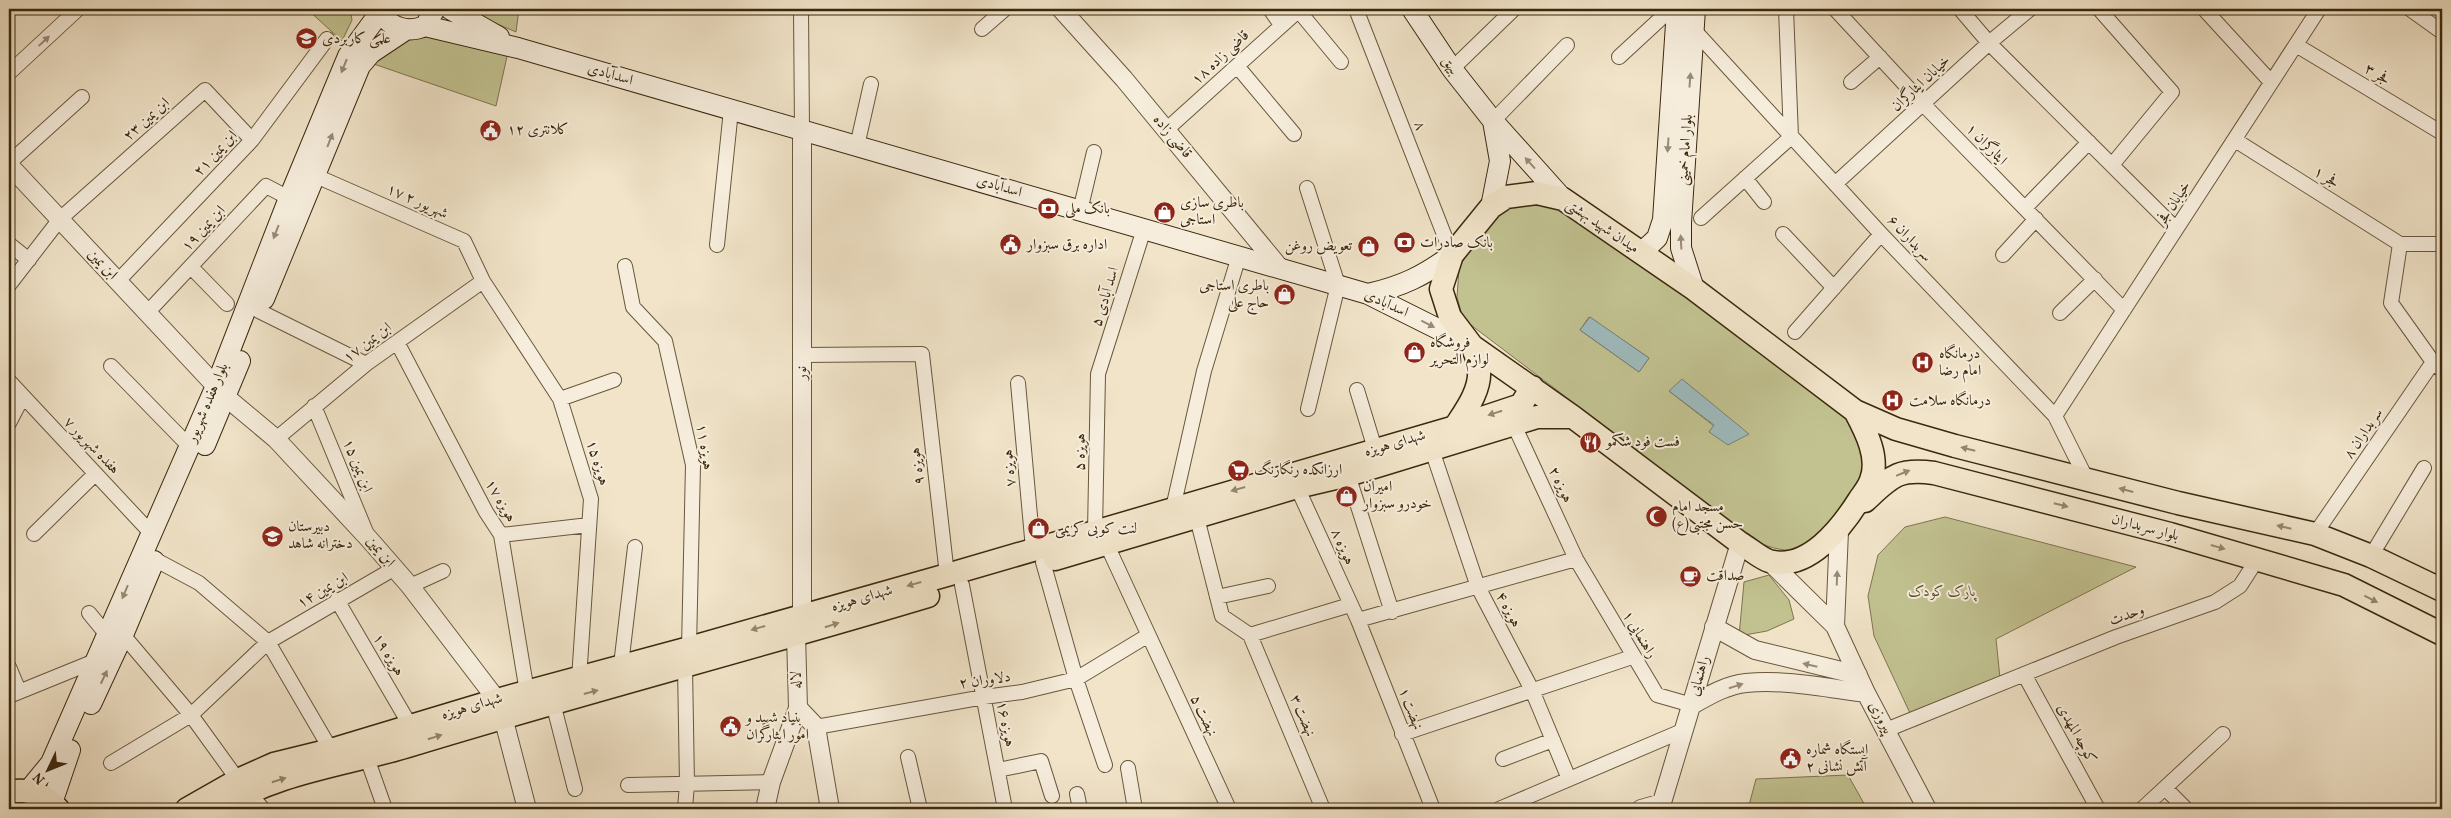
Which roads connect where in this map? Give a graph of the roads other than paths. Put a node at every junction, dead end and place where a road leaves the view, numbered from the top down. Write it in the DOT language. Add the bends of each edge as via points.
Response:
graph roads {
  1 [pos="78,9"];
  2 [pos="450,9"];
  3 [pos="801,9"];
  4 [pos="1005,9"];
  5 [pos="1061,9"];
  6 [pos="1270,9"];
  7 [pos="1299,9"];
  8 [pos="1356,9"];
  9 [pos="1514,9"];
  10 [pos="1671,9"];
  11 [pos="1678,9"];
  12 [pos="1695,9"];
  13 [pos="1786,9"];
  14 [pos="1835,9"];
  15 [pos="1960,9"];
  16 [pos="2030,9"];
  17 [pos="2099,9"];
  18 [pos="2204,9"];
  19 [pos="2319,9"];
  20 [pos="2410,9"];
  21 [pos="381,10"];
  22 [pos="1417,11"];
  23 [pos="422,21"];
  24 [pos="1281,24"];
  25 [pos="982,29"];
  26 [pos="1694,30"];
  27 [pos="2442,32"];
  28 [pos="327,39"];
  29 [pos="1989,43"];
  30 [pos="1568,45"];
  31 [pos="2296,45"];
  32 [pos="518,48"];
  33 [pos="1619,57"];
  34 [pos="1880,57"];
  35 [pos="1341,62"];
  36 [pos="1236,66"];
  37 [pos="1452,69"];
  38 [pos="9,73"];
  39 [pos="1851,82"];
  40 [pos="2271,82"];
  41 [pos="870,84"];
  42 [pos="82,97"];
  43 [pos="1924,105"];
  44 [pos="731,110"];
  45 [pos="1492,121"];
  46 [pos="1679,121"];
  47 [pos="802,130"];
  48 [pos="1166,130"];
  49 [pos="2442,133"];
  50 [pos="1294,134"];
  51 [pos="1791,136"];
  52 [pos="252,140"];
  53 [pos="2235,140"];
  54 [pos="2089,142"];
  55 [pos="857,146"];
  56 [pos="1094,152"];
  57 [pos="9,164"];
  58 [pos="2112,165"];
  59 [pos="316,176"];
  60 [pos="1745,178"];
  61 [pos="1835,184"];
  62 [pos="1307,188"];
  63 [pos="289,198"];
  64 [pos="1563,199"];
  65 [pos="1764,202"];
  66 [pos="1491,207"];
  67 [pos="2025,208"];
  68 [pos="1080,210"];
  69 [pos="1701,218"];
  70 [pos="2036,219"];
  71 [pos="60,220"];
  72 [pos="1144,229"];
  73 [pos="2176,229"];
  74 [pos="1783,234"];
  75 [pos="1881,234"];
  76 [pos="9,244"];
  77 [pos="2400,244"];
  78 [pos="2442,244"];
  79 [pos="717,245"];
  80 [pos="1641,253"];
  81 [pos="1452,255"];
  82 [pos="2003,255"];
  83 [pos="1239,256"];
  84 [pos="29,260"];
  85 [pos="625,266"];
  86 [pos="191,267"];
  87 [pos="1280,268"];
  88 [pos="2095,279"];
  89 [pos="118,281"];
  90 [pos="483,281"];
  91 [pos="9,285"];
  92 [pos="1338,285"];
  93 [pos="1834,288"];
  94 [pos="1694,289"];
  95 [pos="1368,294"];
  96 [pos="227,304"];
  97 [pos="2124,310"];
  98 [pos="259,311"];
  99 [pos="2060,312"];
  100 [pos="147,313"];
  101 [pos="1795,332"];
  102 [pos="397,342"];
  103 [pos="1472,346"];
  104 [pos="802,355"];
  105 [pos="366,364"];
  106 [pos="112,366"];
  107 [pos="2437,366"];
  108 [pos="1098,374"];
  109 [pos="614,380"];
  110 [pos="9,381"];
  111 [pos="1018,384"];
  112 [pos="1357,390"];
  113 [pos="221,392"];
  114 [pos="22,398"];
  115 [pos="560,399"];
  116 [pos="314,406"];
  117 [pos="1526,408"];
  118 [pos="1308,409"];
  119 [pos="1855,411"];
  120 [pos="1573,416"];
  121 [pos="2055,416"];
  122 [pos="9,423"];
  123 [pos="1455,426"];
  124 [pos="276,439"];
  125 [pos="190,447"];
  126 [pos="1375,449"];
  127 [pos="1432,450"];
  128 [pos="2424,468"];
  129 [pos="95,474"];
  130 [pos="1348,475"];
  131 [pos="2087,480"];
  132 [pos="1297,487"];
  133 [pos="2178,503"];
  134 [pos="1173,508"];
  135 [pos="1197,518"];
  136 [pos="1845,522"];
  137 [pos="589,525"];
  138 [pos="151,533"];
  139 [pos="34,534"];
  140 [pos="2170,534"];
  141 [pos="2315,534"];
  142 [pos="501,535"];
  143 [pos="1101,538"];
  144 [pos="369,539"];
  145 [pos="1740,543"];
  146 [pos="636,547"];
  147 [pos="1038,556"];
  148 [pos="2371,556"];
  149 [pos="2258,558"];
  150 [pos="1576,559"];
  151 [pos="154,560"];
  152 [pos="1769,561"];
  153 [pos="394,568"];
  154 [pos="443,571"];
  155 [pos="955,580"];
  156 [pos="410,586"];
  157 [pos="1268,586"];
  158 [pos="1478,587"];
  159 [pos="2442,590"];
  160 [pos="1217,597"];
  161 [pos="337,600"];
  162 [pos="1350,605"];
  163 [pos="1392,612"];
  164 [pos="89,613"];
  165 [pos="1358,620"];
  166 [pos="799,625"];
  167 [pos="1835,626"];
  168 [pos="1714,627"];
  169 [pos="2442,634"];
  170 [pos="115,635"];
  171 [pos="1250,635"];
  172 [pos="1147,636"];
  173 [pos="268,642"];
  174 [pos="687,657"];
  175 [pos="1632,657"];
  176 [pos="95,660"];
  177 [pos="621,666"];
  178 [pos="9,667"];
  179 [pos="2024,674"];
  180 [pos="1858,675"];
  181 [pos="579,679"];
  182 [pos="1076,679"];
  183 [pos="1532,690"];
  184 [pos="527,692"];
  185 [pos="14,693"];
  186 [pos="1866,693"];
  187 [pos="984,697"];
  188 [pos="553,703"];
  189 [pos="1692,705"];
  190 [pos="500,708"];
  191 [pos="798,708"];
  192 [pos="192,715"];
  193 [pos="410,725"];
  194 [pos="816,727"];
  195 [pos="1886,730"];
  196 [pos="1682,731"];
  197 [pos="1402,734"];
  198 [pos="2224,734"];
  199 [pos="1553,740"];
  200 [pos="331,750"];
  201 [pos="908,757"];
  202 [pos="367,758"];
  203 [pos="1503,759"];
  204 [pos="111,763"];
  205 [pos="1105,765"];
  206 [pos="1128,768"];
  207 [pos="998,770"];
  208 [pos="1569,779"];
  209 [pos="771,782"];
  210 [pos="687,784"];
  211 [pos="628,785"];
  212 [pos="243,786"];
  213 [pos="2165,788"];
  214 [pos="575,789"];
  215 [pos="18,792"];
  216 [pos="1077,794"];
  217 [pos="1052,796"];
  218 [pos="55,806"];
  219 [pos="1661,806"];
  220 [pos="187,809"];
  221 [pos="220,809"];
  222 [pos="263,809"];
  223 [pos="386,809"];
  224 [pos="526,809"];
  225 [pos="685,809"];
  226 [pos="765,809"];
  227 [pos="830,809"];
  228 [pos="920,809"];
  229 [pos="1005,809"];
  230 [pos="1080,809"];
  231 [pos="1135,809"];
  232 [pos="1229,809"];
  233 [pos="1323,809"];
  234 [pos="1433,809"];
  235 [pos="1499,809"];
  236 [pos="1641,809"];
  237 [pos="1927,809"];
  238 [pos="2098,809"];
  239 [pos="2142,809"];
  240 [pos="2186,809"];
  38 -- 1 [label="street, one-way"];
  2 -- 32 [label="main road, اسدآبادی"];
  3 -- 47 [label="street"];
  4 -- 25 [label="street"];
  5 -- 48 [label="street, قاضی زاده"];
  6 -- 24 [label="street"];
  7 -- 24 [label="street, قاضی زاده ۱۸"];
  7 -- 35 [label="street"];
  8 -- 81 [label="street, ۸"];
  9 -- 37 [label="street"];
  10 -- 33 [label="street"];
  11 -- 46 [label="main road, بلوار امام خمینی"];
  12 -- 26 [label="main road, بلوار امام خمینی"];
  13 -- 51 [label="street"];
  14 -- 34 [label="street, ایثارگران ۱"];
  15 -- 29 [label="street"];
  16 -- 29 [label="street, خیابان ایثارگران"];
  17 -- 58 [label="street" via="2172,92"];
  18 -- 40 [label="street"];
  19 -- 31 [label="street, خیابان فجر"];
  20 -- 27 [label="street"];
  21 -- 23 [label="main road, اسدآبادی" via="391,24"];
  21 -- 63 [label="main road, بلوار هفده شهریور, one-way" via="348,56"];
  22 -- 37 [label="main road, بیهق"];
  23 -- 32 [label="main road, اسدآبادی"];
  59 -- 23 [label="main road, بلوار هفده شهریور, one-way" via="360,66 371,53"];
  24 -- 36 [label="street, قاضی زاده ۱۸"];
  46 -- 26 [label="main road, بلوار امام خمینی, one-way"];
  26 -- 51 [label="street, سربداران ۶"];
  28 -- 52 [label="street, ابن یمین ۲۱"];
  29 -- 43 [label="street, خیابان ایثارگران"];
  29 -- 54 [label="street"];
  30 -- 45 [label="street"];
  31 -- 40 [label="street, خیابان فجر"];
  31 -- 49 [label="street, فجر ۳"];
  32 -- 44 [label="main road, اسدآبادی"];
  34 -- 39 [label="street"];
  34 -- 43 [label="street, ایثارگران ۱"];
  36 -- 48 [label="street, قاضی زاده ۱۸"];
  36 -- 50 [label="street"];
  37 -- 45 [label="main road, بیهق"];
  40 -- 53 [label="street, خیابان فجر"];
  41 -- 55 [label="street"];
  42 -- 57 [label="street"];
  43 -- 61 [label="street, خیابان ایثارگران"];
  43 -- 67 [label="street, ایثارگران ۱"];
  44 -- 47 [label="main road, اسدآبادی"];
  44 -- 79 [label="street"];
  64 -- 45 [label="main road, بیهق, one-way"];
  45 -- 66 [label="main road" via="1500,161"];
  46 -- 80 [label="main road, بلوار امام خمینی, one-way" via="1663,220 1656,238"];
  94 -- 46 [label="main road, بلوار امام خمینی, one-way" via="1681,248"];
  47 -- 55 [label="main road, اسدآبادی"];
  47 -- 104 [label="street, نور"];
  48 -- 87 [label="street, قاضی زاده"];
  51 -- 60 [label="street"];
  51 -- 61 [label="street, سربداران ۶"];
  52 -- 71 [label="street, ابن یمین ۲۳" via="205,90"];
  52 -- 89 [label="street, ابن یمین ۲۱"];
  53 -- 73 [label="street, خیابان فجر"];
  53 -- 77 [label="street, فجر ۱"];
  54 -- 58 [label="street"];
  54 -- 67 [label="street"];
  55 -- 68 [label="main road, اسدآبادی"];
  56 -- 68 [label="street"];
  57 -- 71 [label="street, ابن یمین"];
  58 -- 73 [label="street"];
  59 -- 90 [label="street, ۱۷ شهریور ۲" via="464,241"];
  59 -- 98 [label="main road, بلوار هفده شهریور"];
  60 -- 65 [label="street"];
  60 -- 69 [label="street"];
  61 -- 75 [label="street, سربداران ۶"];
  62 -- 92 [label="street"];
  63 -- 86 [label="street, ابن یمین ۱۹" via="266,186"];
  63 -- 113 [label="main road, بلوار هفده شهریور, one-way"];
  64 -- 66 [label="main road, میدان شهید بهشتی" via="1536,193 1506,197"];
  64 -- 80 [label="main road, میدان شهید بهشتی"];
  66 -- 81 [label="main road, میدان شهید بهشتی"];
  67 -- 70 [label="street, ایثارگران ۱"];
  68 -- 72 [label="main road, اسدآبادی"];
  70 -- 82 [label="street"];
  70 -- 88 [label="street, ایثارگران ۱"];
  71 -- 84 [label="street"];
  71 -- 89 [label="street, ابن یمین"];
  72 -- 83 [label="main road, اسدآبادی"];
  72 -- 108 [label="street, اسد آبادی ۵"];
  73 -- 97 [label="street, خیابان فجر"];
  74 -- 93 [label="street"];
  75 -- 93 [label="street"];
  75 -- 121 [label="street, سربداران ۶"];
  76 -- 84 [label="street"];
  77 -- 78 [label="street"];
  77 -- 107 [label="street" via="2391,303"];
  80 -- 94 [label="main road, میدان شهید بهشتی"];
  81 -- 95 [label="main road" via="1399,287"];
  81 -- 103 [label="main road, میدان شهید بهشتی" via="1441,289 1450,317"];
  83 -- 87 [label="main road, اسدآبادی"];
  83 -- 134 [label="street" via="1204,372"];
  84 -- 91 [label="street"];
  85 -- 174 [label="street, هویزه ۱۱" via="633,307 666,341 693,465"];
  86 -- 96 [label="street"];
  86 -- 100 [label="street, ابن یمین ۱۹"];
  87 -- 92 [label="main road, اسدآبادی"];
  88 -- 97 [label="street, ایثارگران ۱"];
  88 -- 99 [label="street"];
  89 -- 100 [label="street, ابن یمین"];
  90 -- 102 [label="street, ابن یمین ۱۷"];
  90 -- 115 [label="street, هویزه ۱۵"];
  92 -- 95 [label="main road, اسدآبادی"];
  92 -- 118 [label="street"];
  93 -- 101 [label="street"];
  94 -- 119 [label="main road, میدان شهید بهشتی"];
  95 -- 103 [label="main road, اسدآبادی, one-way"];
  97 -- 121 [label="street, خیابان فجر"];
  98 -- 105 [label="street"];
  98 -- 113 [label="main road, بلوار هفده شهریور"];
  100 -- 113 [label="street, ابن یمین"];
  102 -- 105 [label="street, ابن یمین ۱۷"];
  102 -- 142 [label="street, هویزه ۱۷"];
  103 -- 117 [label="main road, میدان شهید بهشتی"];
  103 -- 123 [label="main road" via="1480,368 1479,376 1470,404"];
  104 -- 155 [label="street, هویزه ۹" via="922,354"];
  104 -- 166 [label="street, نور"];
  105 -- 116 [label="street, ابن یمین ۱۷"];
  106 -- 125 [label="street"];
  107 -- 141 [label="street, سربداران ۸"];
  108 -- 143 [label="street, هویزه ۵"];
  109 -- 115 [label="street"];
  110 -- 114 [label="street, هفده شهریور ۷"];
  111 -- 147 [label="street, هویزه ۷"];
  112 -- 126 [label="street"];
  113 -- 124 [label="street, ابن یمین"];
  113 -- 125 [label="main road, بلوار هفده شهریور"];
  113 -- 151 [label="main road, بلوار هفده شهریور"];
  114 -- 122 [label="street"];
  114 -- 129 [label="street, هفده شهریور ۷"];
  115 -- 137 [label="street, هویزه ۱۵" via="591,499"];
  116 -- 124 [label="street, ابن یمین ۱۷"];
  116 -- 144 [label="street, ابن یمین ۱۵"];
  117 -- 120 [label="main road, شهدای هویزه"];
  117 -- 120 [label="main road, میدان شهید بهشتی"];
  117 -- 123 [label="main road, شهدای هویزه, one-way"];
  117 -- 127 [label="main road, شهدای هویزه"];
  117 -- 150 [label="street, هویزه ۲"];
  131 -- 119 [label="main road, one-way" via="1896,429"];
  119 -- 136 [label="main road, میدان شهید بهشتی" via="1869,437 1872,480"];
  120 -- 145 [label="main road, میدان شهید بهشتی"];
  121 -- 131 [label="street, سربداران ۶"];
  123 -- 126 [label="main road, شهدای هویزه"];
  124 -- 144 [label="street, ابن یمین"];
  125 -- 138 [label="main road, بلوار هفده شهریور"];
  126 -- 134 [label="main road, شهدای هویزه, one-way"];
  127 -- 130 [label="main road, شهدای هویزه"];
  127 -- 158 [label="street, هویزه ۴"];
  128 -- 148 [label="street"];
  129 -- 138 [label="street, هفده شهریور ۷"];
  129 -- 139 [label="street"];
  130 -- 132 [label="main road, شهدای هویزه"];
  130 -- 163 [label="street"];
  133 -- 131 [label="main road, one-way"];
  132 -- 135 [label="main road, شهدای هویزه"];
  132 -- 162 [label="street, هویزه ۸"];
  133 -- 140 [label="main road"];
  141 -- 133 [label="main road, one-way"];
  134 -- 143 [label="main road, شهدای هویزه"];
  135 -- 143 [label="main road, شهدای هویزه"];
  135 -- 160 [label="street"];
  136 -- 140 [label="main road, بلوار سربداران, one-way" via="1890,479 1911,470 1934,473"];
  136 -- 152 [label="main road, میدان شهید بهشتی" via="1807,556"];
  167 -- 136 [label="street, one-way"];
  137 -- 142 [label="street"];
  137 -- 181 [label="street, هویزه ۱۵"];
  138 -- 170 [label="main road, بلوار هفده شهریور, one-way"];
  140 -- 149 [label="main road, بلوار سربداران, one-way"];
  141 -- 148 [label="main road"];
  142 -- 184 [label="street, هویزه ۱۷"];
  143 -- 147 [label="main road, شهدای هویزه"];
  143 -- 172 [label="street, نهضت ۵"];
  144 -- 153 [label="street, ابن یمین"];
  145 -- 152 [label="main road, میدان شهید بهشتی"];
  145 -- 168 [label="street, راهنمایی"];
  146 -- 177 [label="street"];
  147 -- 155 [label="main road, شهدای هویزه"];
  147 -- 182 [label="street, هویزه ۷"];
  148 -- 159 [label="main road"];
  149 -- 169 [label="main road, بلوار سربداران, one-way" via="2344,585"];
  149 -- 179 [label="street, وحدت" via="2240,586 2215,602"];
  150 -- 158 [label="street"];
  150 -- 175 [label="street, راهنمایی ۱"];
  151 -- 170 [label="main road, بلوار هفده شهریور"];
  151 -- 173 [label="street" via="199,583"];
  152 -- 167 [label="street"];
  153 -- 156 [label="street, ابن یمین"];
  153 -- 161 [label="street, ابن یمین ۱۴"];
  154 -- 156 [label="street"];
  155 -- 166 [label="main road, شهدای هویزه"];
  155 -- 187 [label="street, هویزه ۱۶"];
  156 -- 190 [label="street, ابن یمین"];
  157 -- 160 [label="street"];
  158 -- 163 [label="street"];
  158 -- 183 [label="street, هویزه ۴"];
  160 -- 171 [label="street" via="1222,616"];
  161 -- 173 [label="street, ابن یمین ۱۴"];
  161 -- 193 [label="street, هویزه ۱۹"];
  162 -- 165 [label="street, هویزه ۸"];
  162 -- 171 [label="street"];
  163 -- 165 [label="street"];
  164 -- 170 [label="street"];
  165 -- 197 [label="street, نهضت ۱"];
  166 -- 174 [label="main road, شهدای هویزه"];
  166 -- 191 [label="street, لاله"];
  167 -- 180 [label="street, پیروزی"];
  180 -- 168 [label="street, one-way" via="1755,650"];
  168 -- 189 [label="street, راهنمایی"];
  170 -- 176 [label="main road, بلوار هفده شهریور"];
  170 -- 192 [label="street"];
  218 -- 170 [label="main road, بلوار هفده شهریور, one-way" via="64,763"];
  171 -- 233 [label="street, نهضت ۳"];
  172 -- 182 [label="street, دلاوران ۲"];
  172 -- 232 [label="street, نهضت ۵"];
  173 -- 192 [label="street, ابن یمین ۱۴"];
  173 -- 200 [label="street"];
  174 -- 177 [label="main road, شهدای هویزه"];
  188 -- 174 [label="main road, شهدای هویزه, one-way"];
  174 -- 210 [label="street, هویزه ۱۱"];
  175 -- 183 [label="street"];
  175 -- 189 [label="street, راهنمایی ۱" via="1657,696"];
  176 -- 185 [label="street"];
  176 -- 215 [label="main road, بلوار هفده شهریور" via="51,763"];
  177 -- 181 [label="main road, شهدای هویزه"];
  178 -- 185 [label="street"];
  179 -- 195 [label="street, وحدت"];
  179 -- 238 [label="street, کوچه المهدی"];
  180 -- 186 [label="street, پیروزی"];
  181 -- 184 [label="main road, شهدای هویزه"];
  182 -- 187 [label="street, دلاوران ۲"];
  182 -- 205 [label="street, هویزه ۷"];
  183 -- 197 [label="street"];
  183 -- 199 [label="street, هویزه ۴"];
  184 -- 190 [label="main road, شهدای هویزه"];
  189 -- 186 [label="street, one-way" via="1714,692 1744,683 1797,684"];
  186 -- 195 [label="street, پیروزی"];
  187 -- 194 [label="street, دلاوران ۲"];
  187 -- 207 [label="street, هویزه ۱۶"];
  188 -- 190 [label="main road, شهدای هویزه"];
  188 -- 214 [label="street"];
  189 -- 196 [label="street, راهنمایی"];
  190 -- 193 [label="main road, شهدای هویزه"];
  202 -- 190 [label="main road, شهدای هویزه, one-way"];
  190 -- 224 [label="street, ابن یمین"];
  191 -- 194 [label="street"];
  191 -- 209 [label="street, لاله"];
  192 -- 204 [label="street, ابن یمین ۱۴"];
  192 -- 212 [label="street"];
  193 -- 200 [label="main road, شهدای هویزه"];
  194 -- 227 [label="street"];
  195 -- 237 [label="street, پیروزی"];
  196 -- 208 [label="street"];
  196 -- 219 [label="street, راهنمایی"];
  197 -- 234 [label="street, نهضت ۱"];
  198 -- 213 [label="street"];
  199 -- 203 [label="street"];
  199 -- 208 [label="street, هویزه ۴"];
  200 -- 212 [label="main road, شهدای هویزه" via="274,764"];
  201 -- 228 [label="street"];
  212 -- 202 [label="main road, شهدای هویزه, one-way"];
  202 -- 223 [label="street"];
  206 -- 231 [label="street"];
  207 -- 217 [label="street" via="1042,761"];
  207 -- 229 [label="street, هویزه ۱۶"];
  208 -- 235 [label="street"];
  209 -- 210 [label="street"];
  209 -- 226 [label="street, لاله"];
  210 -- 211 [label="street"];
  210 -- 225 [label="street, هویزه ۱۱"];
  212 -- 220 [label="main road, شهدای هویزه"];
  212 -- 221 [label="main road, شهدای هویزه"];
  212 -- 222 [label="street"];
  213 -- 239 [label="street"];
  213 -- 240 [label="street"];
  215 -- 218 [label="main road" via="37,794"];
  216 -- 230 [label="street"];
  219 -- 236 [label="street"];
}
